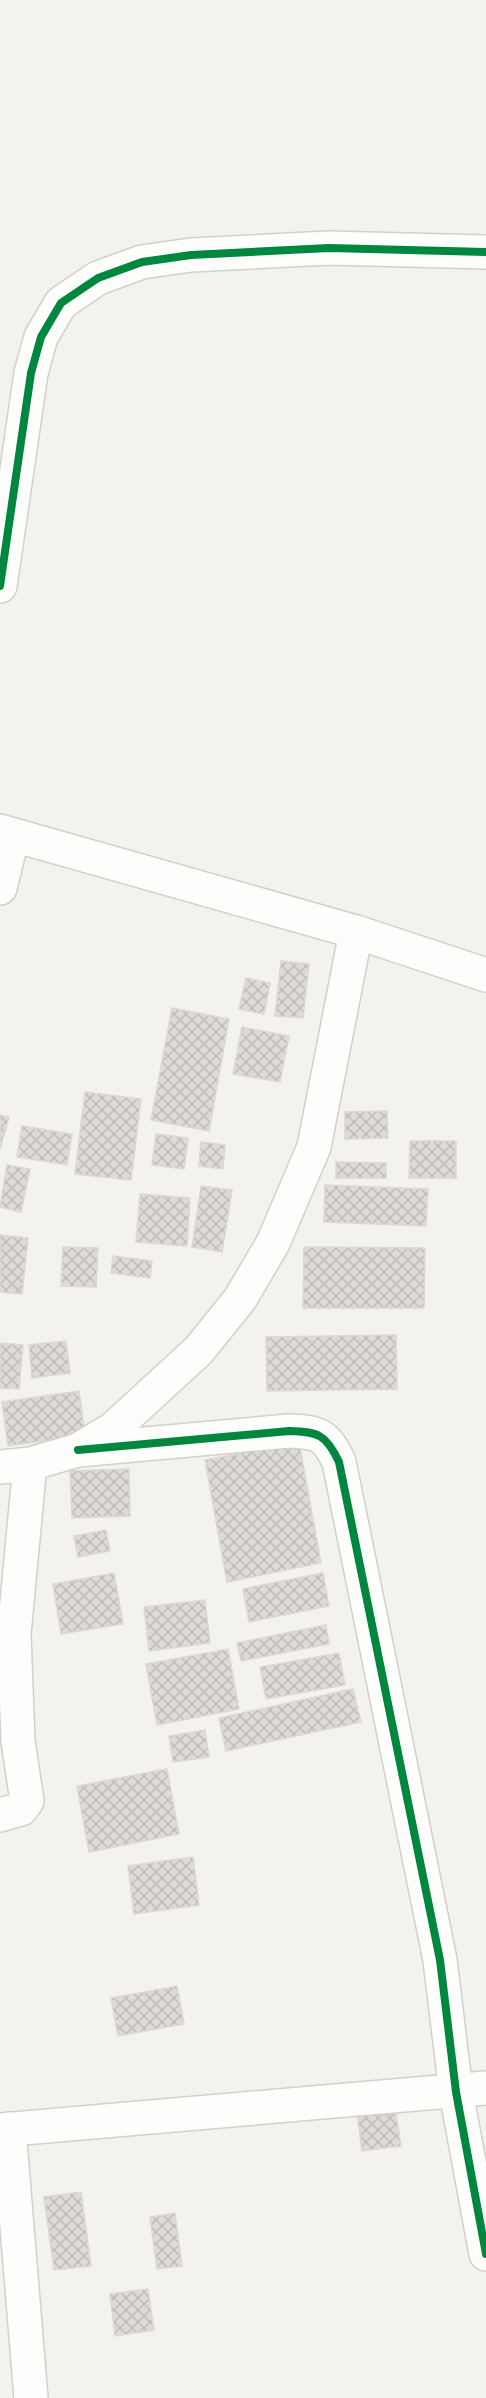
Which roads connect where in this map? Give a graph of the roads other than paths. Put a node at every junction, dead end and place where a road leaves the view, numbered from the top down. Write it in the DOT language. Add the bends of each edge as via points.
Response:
graph roads {
  1 [pos="486,252"];
  2 [pos="0,586"];
  3 [pos="6,833"];
  4 [pos="0,888"];
  5 [pos="356,932"];
  6 [pos="486,975"];
  7 [pos="78,1450"];
  8 [pos="15,1466"];
  9 [pos="0,1815"];
  10 [pos="471,2090"];
  11 [pos="5,2129"];
  12 [pos="486,2254"];
  13 [pos="31,2398"];
  1 -- 2 [label="street" via="329,248 191,255 142,262 98,278 61,303 41,337 31,373"];
  3 -- 4 [label="street"];
  3 -- 5 [label="street"];
  5 -- 6 [label="street"];
  5 -- 7 [label="street" via="314,1147 273,1243 240,1299 200,1350 113,1429"];
  7 -- 8 [label="street"];
  7 -- 10 [label="street" via="289,1431 314,1432 330,1443 339,1462 440,1960"];
  8 -- 9 [label="street" via="14,1634 18,1741 27,1801 21,1809"];
  10 -- 11 [label="street"];
  10 -- 12 [label="street"];
  11 -- 13 [label="street"];
}
